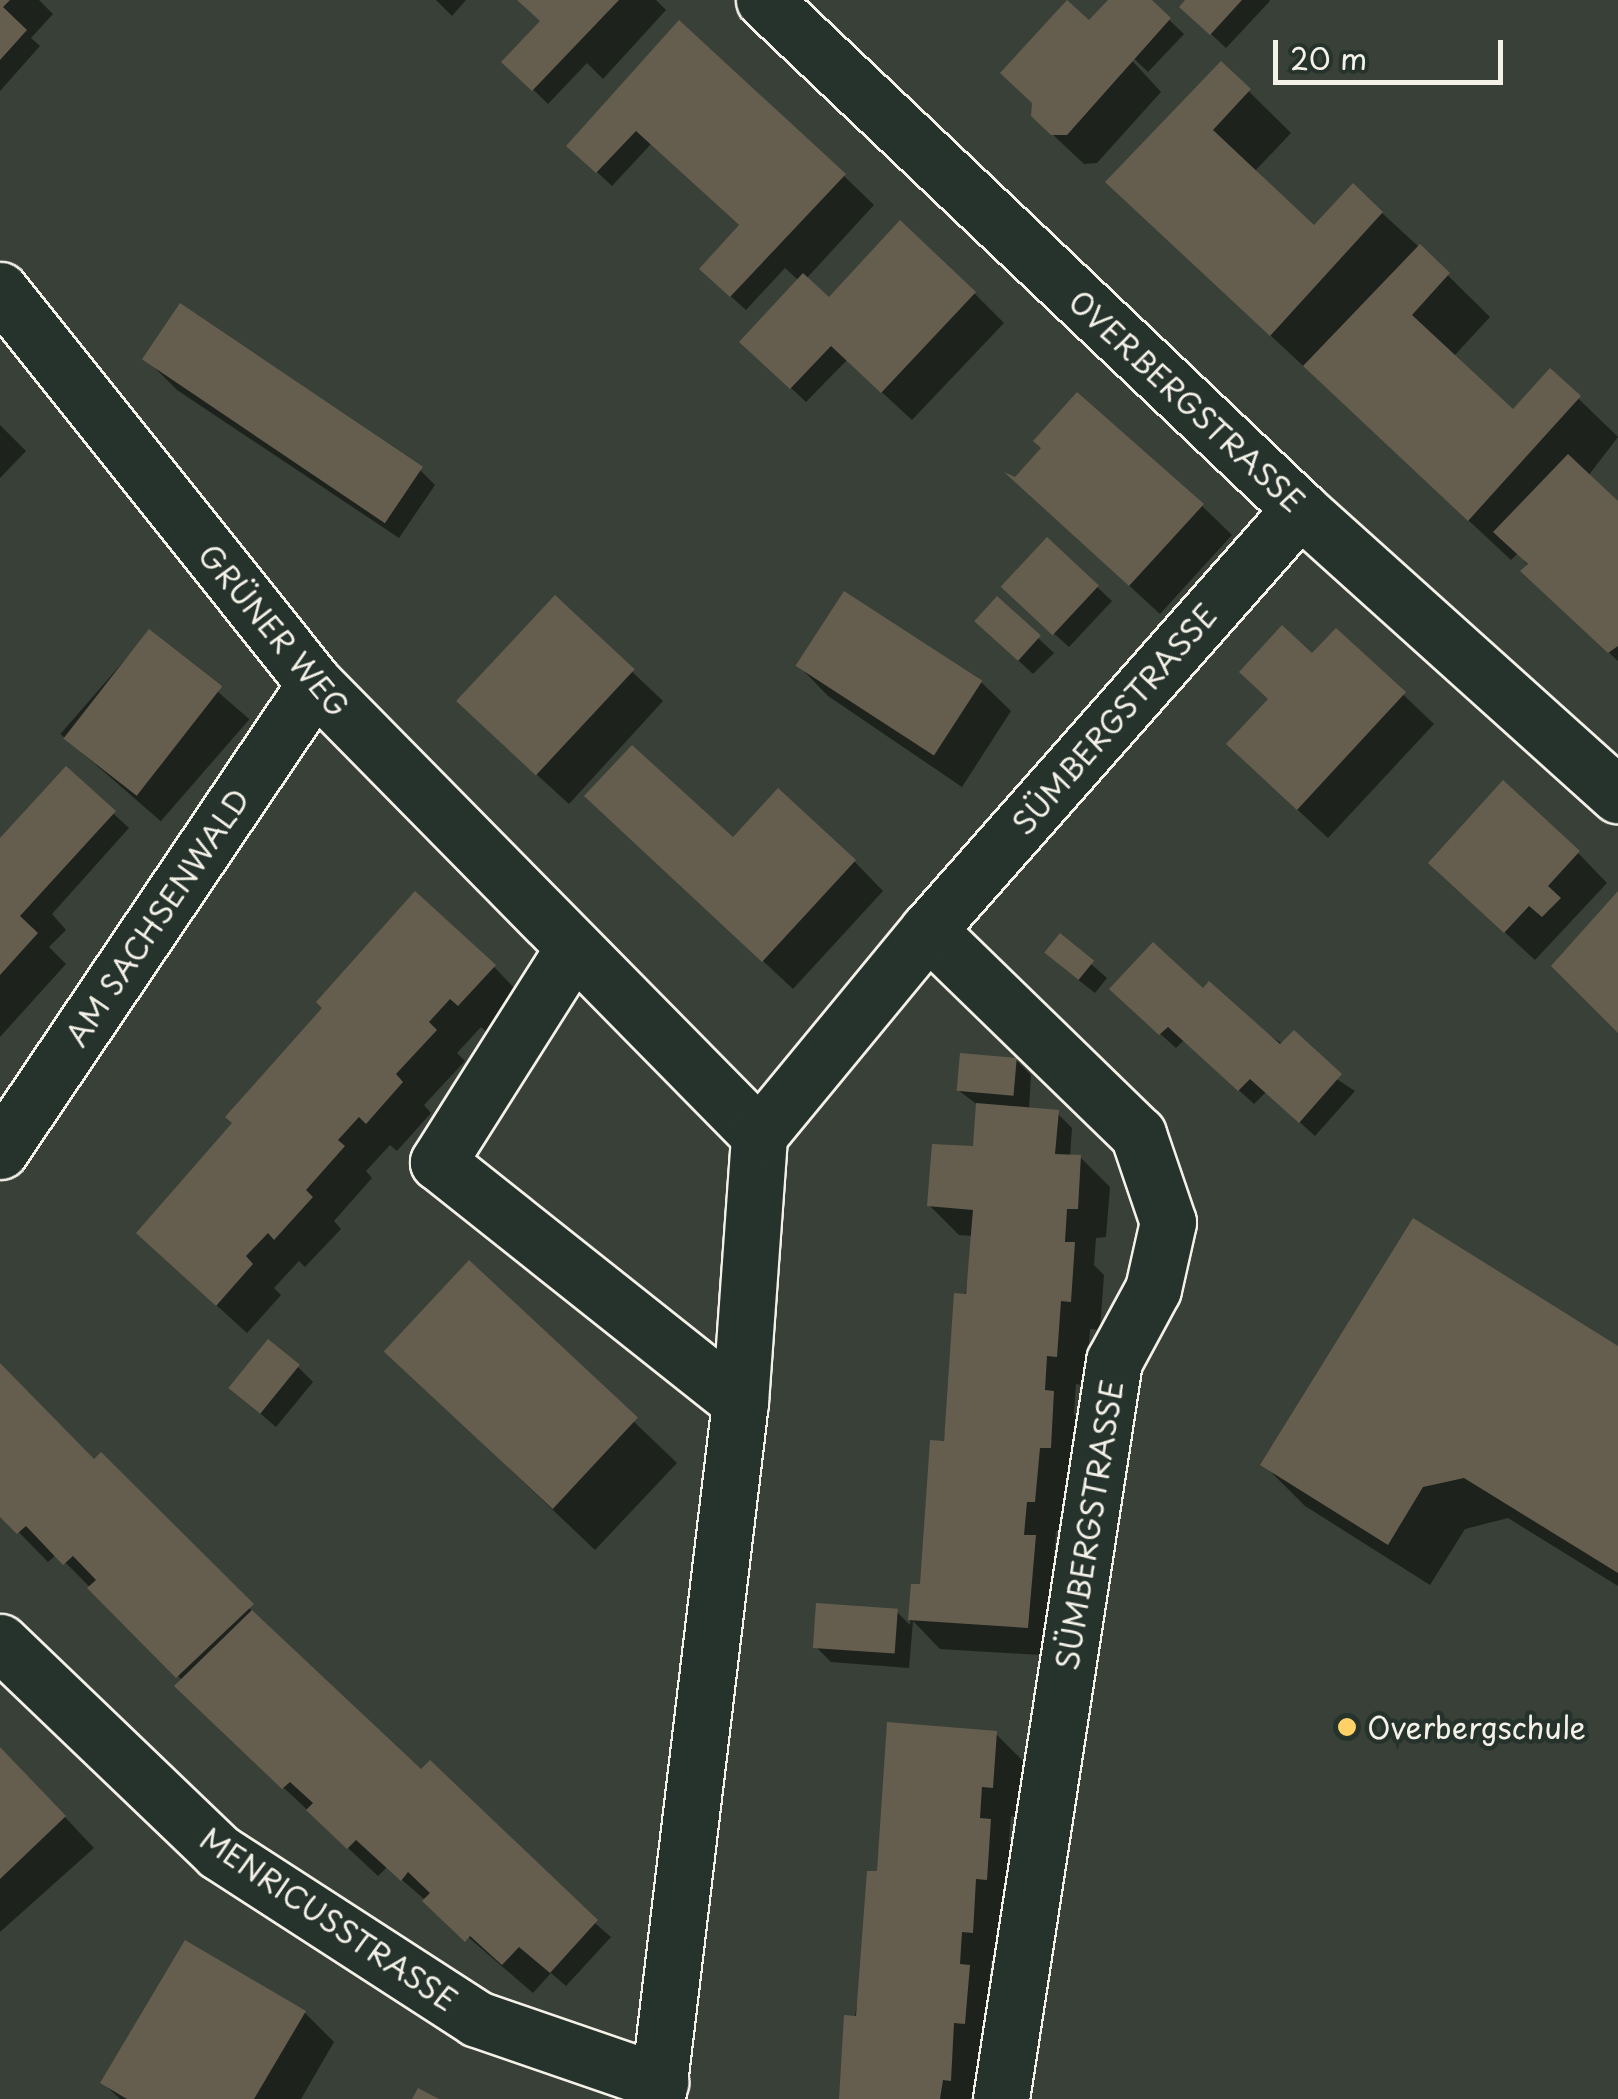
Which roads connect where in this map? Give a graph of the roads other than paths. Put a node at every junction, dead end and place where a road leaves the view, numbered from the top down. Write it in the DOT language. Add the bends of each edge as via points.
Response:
graph roads {
  1 [pos="764,0"];
  2 [pos="0,290"];
  3 [pos="1300,508"];
  4 [pos="315,684"];
  5 [pos="1618,795"];
  6 [pos="928,930"];
  7 [pos="572,950"];
  8 [pos="759,1135"];
  9 [pos="0,1151"];
  10 [pos="740,1402"];
  11 [pos="0,1642"];
  12 [pos="658,2090"];
  13 [pos="1001,2099"];
  1 -- 3 [label="street, OVERBERGSTRASSE"];
  2 -- 4 [label="street, GRÜNER WEG"];
  3 -- 5 [label="street, OVERBERGSTRASSE"];
  3 -- 6 [label="street, SÜMBERGSTRASSE"];
  4 -- 7 [label="street, GRÜNER WEG"];
  4 -- 9 [label="street, AM SACHSENWALD"];
  6 -- 8 [label="street, SÜMBERGSTRASSE"];
  6 -- 13 [label="street, SÜMBERGSTRASSE" via="1138,1134 1168,1222 1153,1289 1114,1360"];
  7 -- 8 [label="street, GRÜNER WEG"];
  7 -- 10 [label="street" via="438,1162"];
  8 -- 10 [label="street"];
  10 -- 12 [label="street"];
  11 -- 12 [label="street, MENRICUSSTRASSE" via="219,1852 476,2020"];
}
